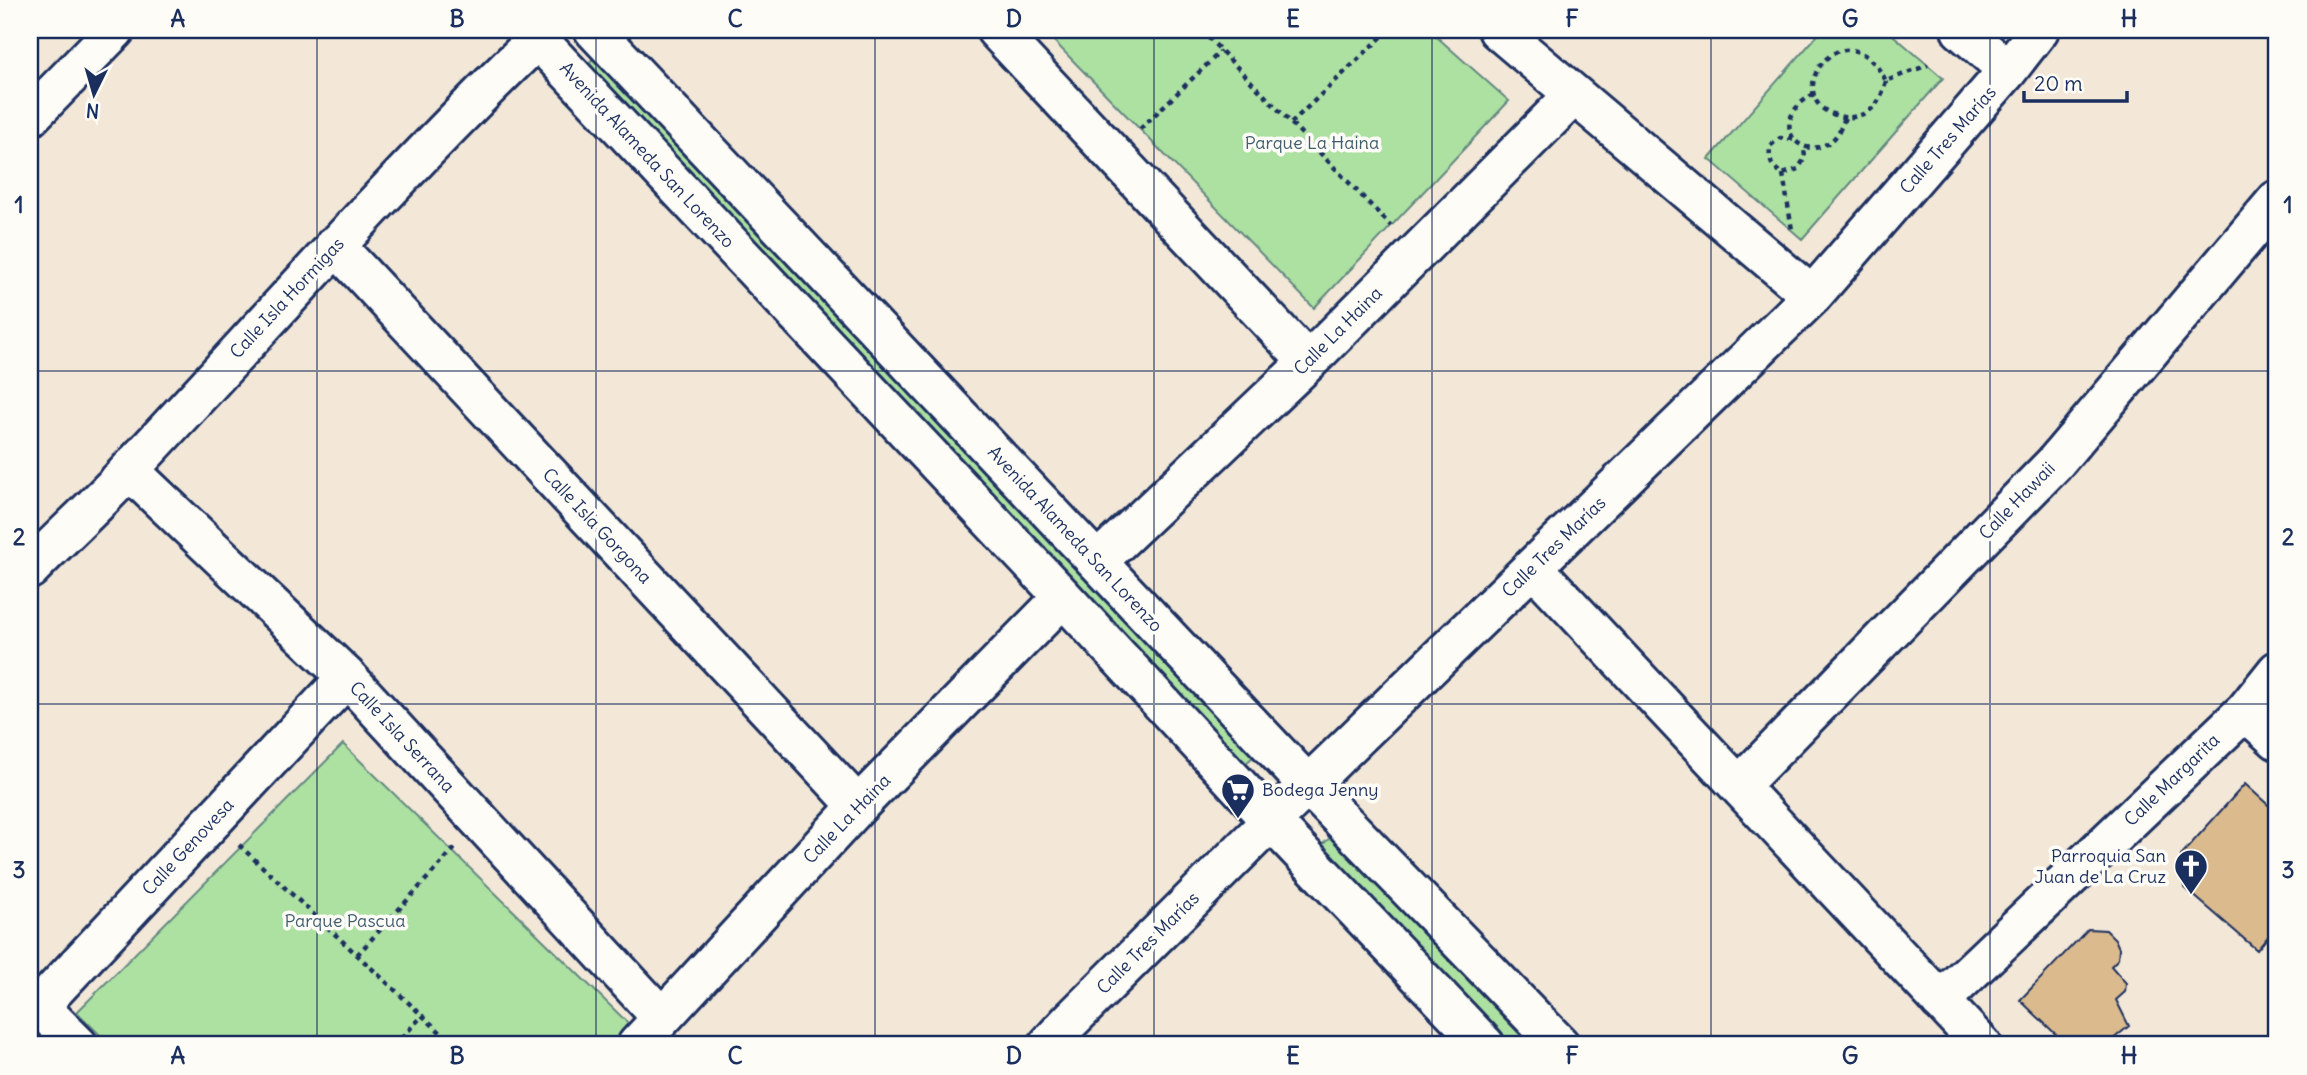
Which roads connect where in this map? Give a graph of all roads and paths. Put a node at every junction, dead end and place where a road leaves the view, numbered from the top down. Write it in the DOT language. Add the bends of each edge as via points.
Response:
graph roads {
  1 [pos="115,30"];
  2 [pos="594,30"];
  3 [pos="996,30"];
  4 [pos="1201,30"];
  5 [pos="1389,30"];
  6 [pos="1498,30"];
  7 [pos="1961,30"];
  8 [pos="2039,30"];
  9 [pos="537,33"];
  10 [pos="1221,51"];
  11 [pos="1928,65"];
  12 [pos="2008,70"];
  13 [pos="1886,81"];
  14 [pos="1814,94"];
  15 [pos="1574,95"];
  16 [pos="30,117"];
  17 [pos="1845,118"];
  18 [pos="1291,123"];
  19 [pos="1139,129"];
  20 [pos="1793,139"];
  21 [pos="1804,147"];
  22 [pos="1783,174"];
  23 [pos="2277,200"];
  24 [pos="1391,226"];
  25 [pos="1791,230"];
  26 [pos="335,245"];
  27 [pos="1812,296"];
  28 [pos="1308,362"];
  29 [pos="129,470"];
  30 [pos="1097,562"];
  31 [pos="1533,567"];
  32 [pos="30,569"];
  33 [pos="1063,597"];
  34 [pos="2277,671"];
  35 [pos="347,677"];
  36 [pos="2245,711"];
  37 [pos="2277,740"];
  38 [pos="1308,785"];
  39 [pos="1739,786"];
  40 [pos="858,806"];
  41 [pos="479,820"];
  42 [pos="1270,821"];
  43 [pos="211,822"];
  44 [pos="357,955"];
  45 [pos="1940,1001"];
  46 [pos="34,1011"];
  47 [pos="422,1016"];
  48 [pos="649,1032"];
  49 [pos="1069,1037"];
  50 [pos="78,1045"];
  51 [pos="395,1045"];
  52 [pos="454,1045"];
  53 [pos="1485,1045"];
  54 [pos="1560,1045"];
  55 [pos="1982,1045"];
  1 -- 16 [label="street"];
  2 -- 30 [label="street, Avenida Alameda San Lorenzo"];
  3 -- 28 [label="street"];
  4 -- 10 [label="path"];
  5 -- 18 [label="path"];
  6 -- 15 [label="street"];
  7 -- 12 [label="street"];
  8 -- 12 [label="street, Calle Tres Marías"];
  9 -- 26 [label="street, Calle Isla Hormigas"];
  9 -- 33 [label="street, Avenida Alameda San Lorenzo"];
  10 -- 18 [label="path"];
  10 -- 19 [label="path"];
  11 -- 13 [label="path"];
  12 -- 27 [label="street, Calle Tres Marías"];
  13 -- 14 [label="path" via="1869,55 1835,52 1820,64"];
  13 -- 17 [label="path" via="1880,101 1870,111"];
  14 -- 17 [label="path" via="1823,109"];
  14 -- 20 [label="path" via="1792,111 1788,124"];
  15 -- 27 [label="street"];
  15 -- 28 [label="street, Calle La Haina"];
  17 -- 21 [label="path" via="1830,142"];
  18 -- 24 [label="path"];
  20 -- 21 [label="path"];
  20 -- 22 [label="path" via="1780,138 1770,146 1769,161"];
  21 -- 22 [label="path" via="1805,158 1798,169"];
  22 -- 25 [label="path"];
  23 -- 39 [label="street, Calle Hawaii" via="2054,464"];
  26 -- 29 [label="street, Calle Isla Hormigas"];
  26 -- 40 [label="street, Calle Isla Gorgona"];
  27 -- 31 [label="street, Calle Tres Marías"];
  28 -- 30 [label="street, Calle La Haina"];
  29 -- 32 [label="street, Calle Isla Hormigas"];
  29 -- 35 [label="street, Calle Isla Serrana"];
  30 -- 38 [label="street, Avenida Alameda San Lorenzo"];
  31 -- 38 [label="street, Calle Tres Marías"];
  31 -- 39 [label="street"];
  33 -- 40 [label="street, Calle La Haina"];
  33 -- 42 [label="street, Avenida Alameda San Lorenzo"];
  34 -- 36 [label="street, Calle Margarita"];
  35 -- 41 [label="street, Calle Isla Serrana"];
  35 -- 43 [label="street, Calle Genovesa"];
  36 -- 37 [label="street"];
  36 -- 45 [label="street, Calle Margarita"];
  38 -- 42 [label="street, Calle Tres Marías"];
  38 -- 54 [label="street, Avenida Alameda San Lorenzo"];
  39 -- 45 [label="street"];
  40 -- 48 [label="street, Calle La Haina"];
  41 -- 44 [label="path"];
  41 -- 48 [label="street, Calle Isla Serrana"];
  42 -- 49 [label="street, Calle Tres Marías"];
  42 -- 53 [label="street, Avenida Alameda San Lorenzo"];
  43 -- 44 [label="path"];
  43 -- 46 [label="street, Calle Genovesa"];
  44 -- 47 [label="path"];
  45 -- 55 [label="street"];
  46 -- 50 [label="street"];
  47 -- 51 [label="path"];
  47 -- 52 [label="path"];
}
